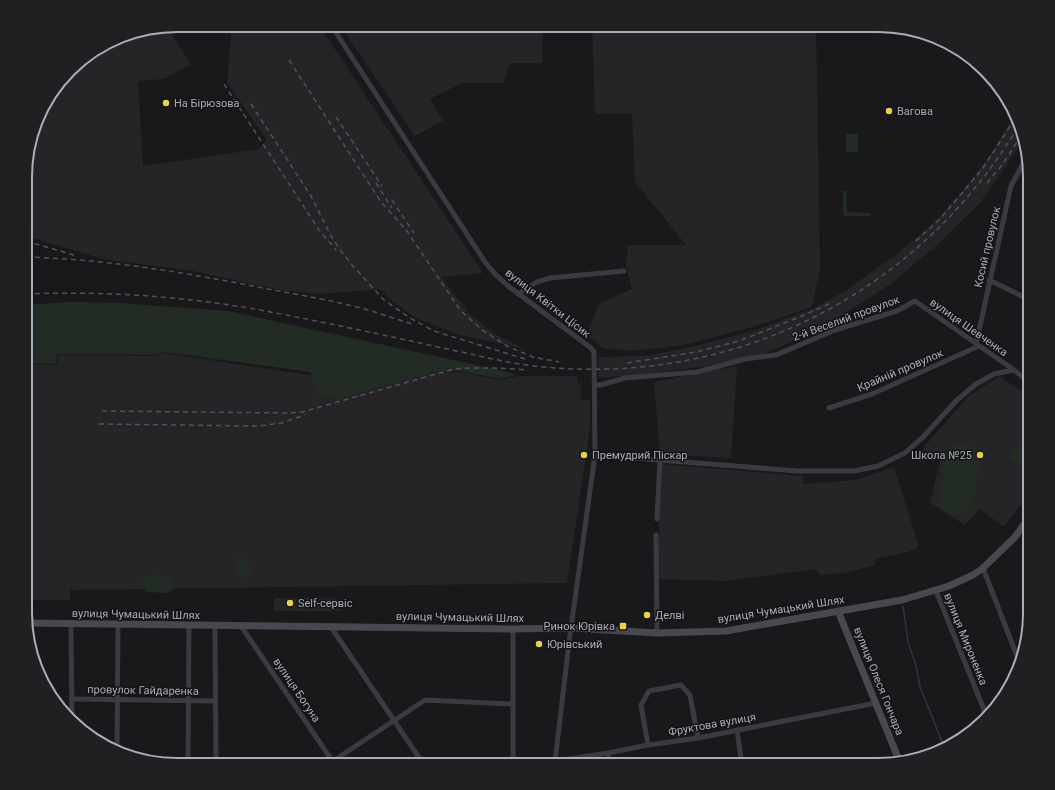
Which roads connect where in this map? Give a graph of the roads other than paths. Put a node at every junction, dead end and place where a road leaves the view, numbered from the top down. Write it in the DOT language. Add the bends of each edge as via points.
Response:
graph roads {
  1 [pos="336,32"];
  2 [pos="1023,165"];
  3 [pos="624,271"];
  4 [pos="989,280"];
  5 [pos="518,294"];
  6 [pos="1023,296"];
  7 [pos="915,301"];
  8 [pos="977,345"];
  9 [pos="1014,370"];
  10 [pos="1023,377"];
  11 [pos="595,385"];
  12 [pos="829,408"];
  13 [pos="596,455"];
  14 [pos="660,460"];
  15 [pos="657,518"];
  16 [pos="1023,526"];
  17 [pos="656,534"];
  18 [pos="984,568"];
  19 [pos="936,591"];
  20 [pos="838,611"];
  21 [pos="32,623"];
  22 [pos="71,624"];
  23 [pos="118,624"];
  24 [pos="189,625"];
  25 [pos="215,626"];
  26 [pos="241,626"];
  27 [pos="331,627"];
  28 [pos="571,628"];
  29 [pos="513,629"];
  30 [pos="657,632"];
  31 [pos="1016,655"];
  32 [pos="72,699"];
  33 [pos="117,700"];
  34 [pos="188,701"];
  35 [pos="215,701"];
  36 [pos="876,703"];
  37 [pos="512,704"];
  38 [pos="985,711"];
  39 [pos="72,712"];
  40 [pos="393,720"];
  41 [pos="737,730"];
  42 [pos="698,738"];
  43 [pos="117,745"];
  44 [pos="648,745"];
  45 [pos="608,753"];
  46 [pos="898,757"];
  47 [pos="188,758"];
  48 [pos="216,758"];
  49 [pos="331,758"];
  50 [pos="341,758"];
  51 [pos="419,758"];
  52 [pos="513,758"];
  53 [pos="555,758"];
  54 [pos="581,758"];
  55 [pos="609,758"];
  56 [pos="741,758"];
  1 -- 5 [label="street, вулиця Квітки Цісик" via="485,262"];
  2 -- 4 [label="street, Косий провулок" via="1012,186"];
  3 -- 5 [label="street" via="550,278 537,282"];
  4 -- 6 [label="street"];
  4 -- 8 [label="street, Косий провулок"];
  5 -- 11 [label="street, вулиця Квітки Цісик" via="592,350 595,359"];
  7 -- 8 [label="street, вулиця Шевченка"];
  7 -- 11 [label="street, 2-й Веселий провулок" via="897,311 835,330 776,355 745,359 697,372 625,378"];
  8 -- 9 [label="street, вулиця Шевченка"];
  8 -- 12 [label="street, Крайній провулок" via="872,394"];
  9 -- 10 [label="street, вулиця Шевченка"];
  9 -- 14 [label="street" via="994,374 976,384 905,453 878,466 854,471 798,471"];
  11 -- 13 [label="street, вулиця Квітки Цісик"];
  13 -- 14 [label="street"];
  13 -- 28 [label="street, вулиця Квітки Цісик"];
  14 -- 15 [label="street"];
  16 -- 18 [label="main road, вулиця Чумацький Шлях"];
  17 -- 30 [label="street"];
  18 -- 19 [label="main road, вулиця Чумацький Шлях"];
  18 -- 31 [label="street"];
  19 -- 20 [label="main road, вулиця Чумацький Шлях" via="902,600"];
  19 -- 38 [label="street, вулиця Мироненка"];
  20 -- 30 [label="main road, вулиця Чумацький Шлях" via="726,631"];
  20 -- 36 [label="main road, вулиця Олеся Гончара"];
  21 -- 22 [label="main road, вулиця Чумацький Шлях"];
  22 -- 23 [label="main road, вулиця Чумацький Шлях"];
  22 -- 32 [label="street"];
  23 -- 24 [label="main road, вулиця Чумацький Шлях"];
  23 -- 33 [label="street"];
  24 -- 25 [label="main road, вулиця Чумацький Шлях"];
  24 -- 34 [label="street"];
  25 -- 26 [label="main road, вулиця Чумацький Шлях"];
  25 -- 35 [label="street"];
  26 -- 27 [label="main road, вулиця Чумацький Шлях"];
  26 -- 49 [label="street, вулиця Богуна"];
  27 -- 29 [label="main road, вулиця Чумацький Шлях"];
  27 -- 40 [label="street"];
  28 -- 29 [label="main road, вулиця Чумацький Шлях"];
  28 -- 30 [label="main road, вулиця Чумацький Шлях"];
  28 -- 53 [label="street, вулиця Квітки Цісик"];
  29 -- 37 [label="street"];
  32 -- 33 [label="street, провулок Гайдаренка"];
  32 -- 39 [label="street"];
  33 -- 34 [label="street, провулок Гайдаренка"];
  33 -- 43 [label="street"];
  34 -- 35 [label="street, провулок Гайдаренка"];
  34 -- 47 [label="street"];
  35 -- 48 [label="street"];
  36 -- 41 [label="street, Фруктова вулиця"];
  36 -- 46 [label="main road, вулиця Олеся Гончара"];
  37 -- 40 [label="street" via="425,700"];
  37 -- 52 [label="street"];
  40 -- 50 [label="street"];
  40 -- 51 [label="street"];
  41 -- 42 [label="street, Фруктова вулиця"];
  41 -- 56 [label="street"];
  42 -- 44 [label="street, Фруктова вулиця"];
  42 -- 44 [label="street" via="690,695 681,685 649,691 641,705"];
  44 -- 45 [label="street, Фруктова вулиця"];
  45 -- 54 [label="street, Фруктова вулиця"];
  45 -- 55 [label="street"];
}
